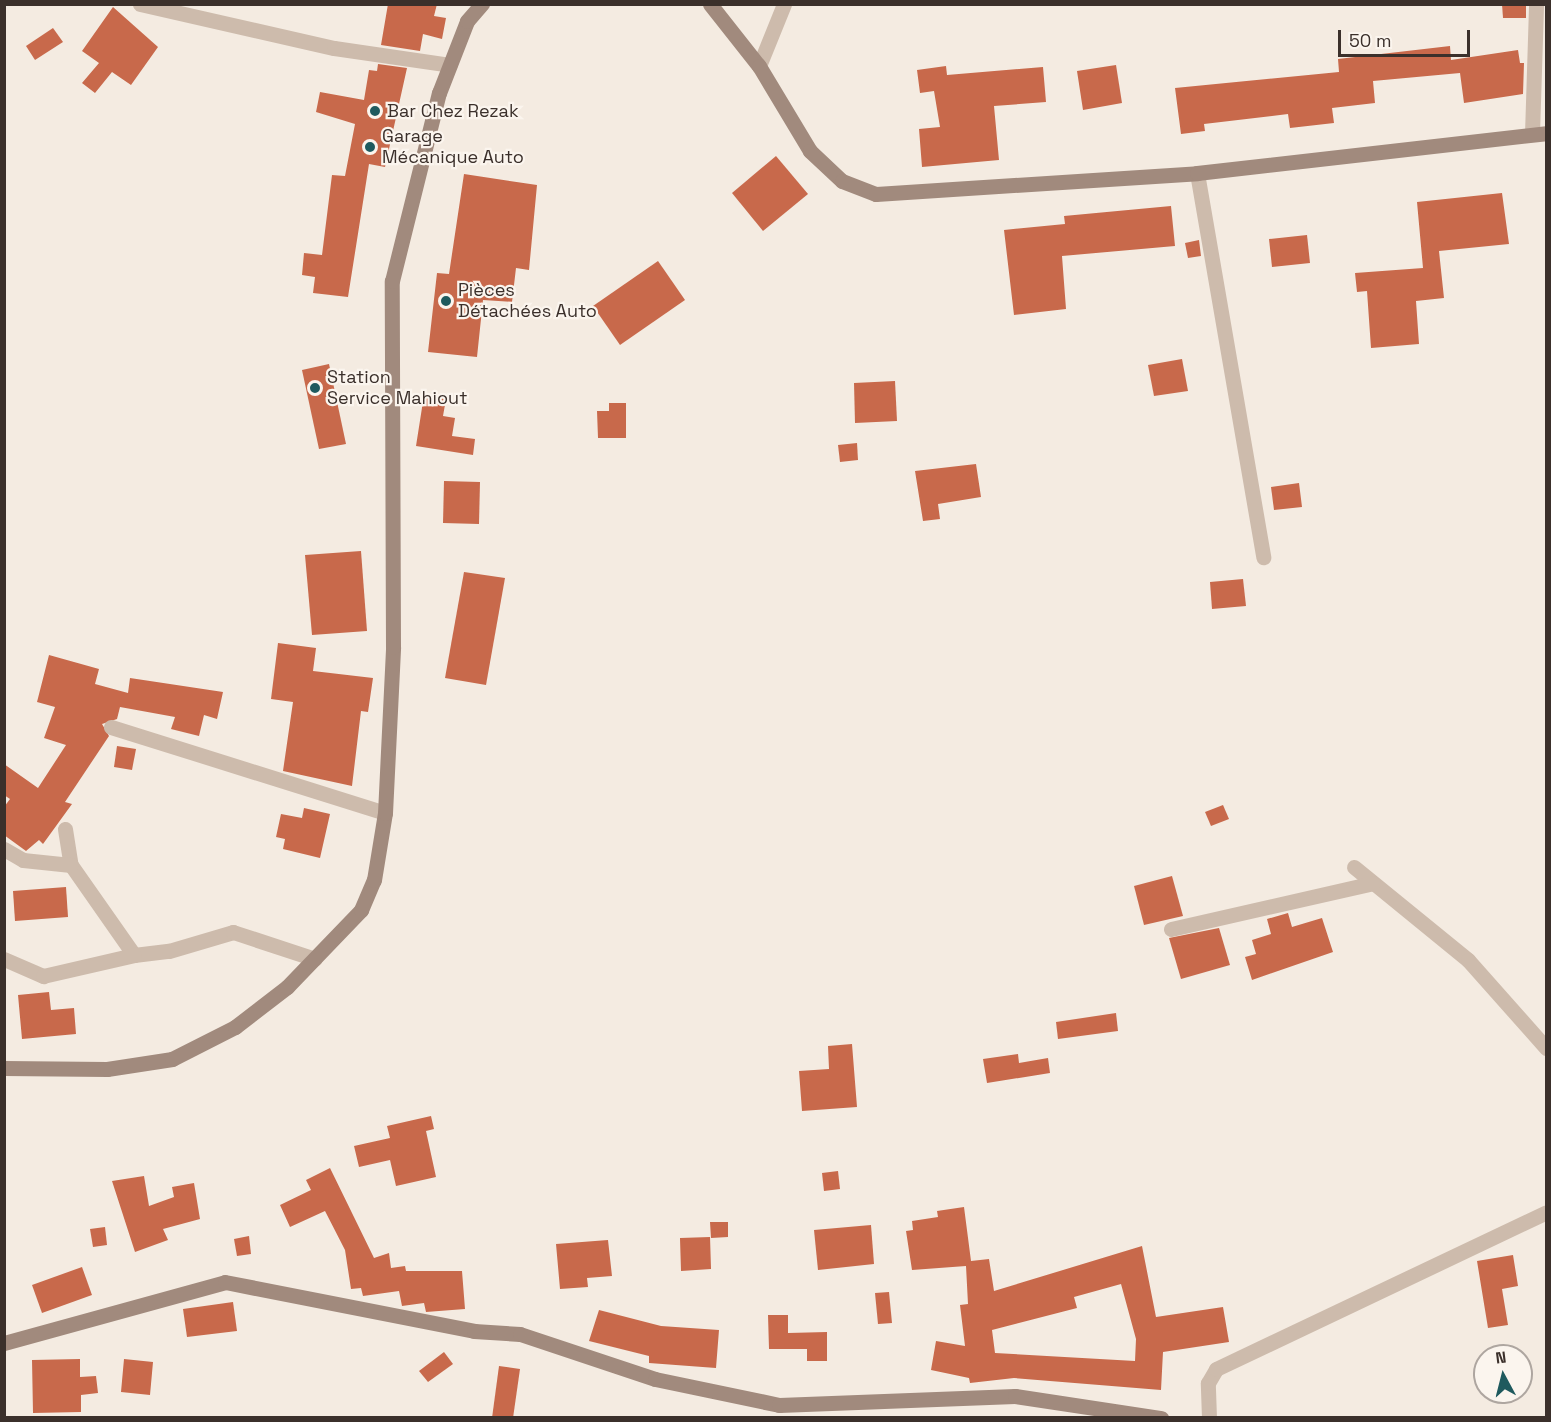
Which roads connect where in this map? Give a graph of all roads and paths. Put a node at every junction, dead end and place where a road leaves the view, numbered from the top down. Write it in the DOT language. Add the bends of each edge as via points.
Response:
graph roads {
  1 [pos="140,4"];
  2 [pos="482,4"];
  3 [pos="710,4"];
  4 [pos="784,4"];
  5 [pos="1536,4"];
  6 [pos="450,65"];
  7 [pos="759,66"];
  8 [pos="1539,134"];
  9 [pos="1197,173"];
  10 [pos="1263,557"];
  11 [pos="111,727"];
  12 [pos="385,813"];
  13 [pos="65,829"];
  14 [pos="4,849"];
  15 [pos="71,865"];
  16 [pos="1354,867"];
  17 [pos="1373,882"];
  18 [pos="1171,929"];
  19 [pos="134,955"];
  20 [pos="4,959"];
  21 [pos="315,959"];
  22 [pos="1546,1048"];
  23 [pos="4,1068"];
  24 [pos="1546,1212"];
  25 [pos="4,1343"];
  26 [pos="1161,1418"];
  27 [pos="1209,1418"];
  1 -- 6 [label="street" via="334,48"];
  2 -- 6 [label="main road" via="467,21"];
  3 -- 7 [label="main road"];
  4 -- 7 [label="street"];
  5 -- 8 [label="street"];
  6 -- 12 [label="main road" via="392,281 393,647"];
  7 -- 9 [label="main road" via="810,151 842,181 876,194"];
  8 -- 9 [label="main road"];
  9 -- 10 [label="street"];
  11 -- 12 [label="street"];
  12 -- 21 [label="main road" via="374,880 361,910"];
  13 -- 15 [label="street"];
  14 -- 15 [label="street" via="23,860"];
  15 -- 19 [label="street"];
  16 -- 17 [label="street"];
  17 -- 18 [label="street"];
  17 -- 22 [label="street" via="1468,960"];
  19 -- 20 [label="street" via="43,976"];
  19 -- 21 [label="street" via="169,951 233,932"];
  21 -- 23 [label="main road" via="235,1027 172,1059 107,1069"];
  24 -- 27 [label="street" via="1216,1369 1208,1383"];
  25 -- 26 [label="main road" via="225,1282 474,1331 520,1334 655,1379 779,1405 1015,1396"];
}
